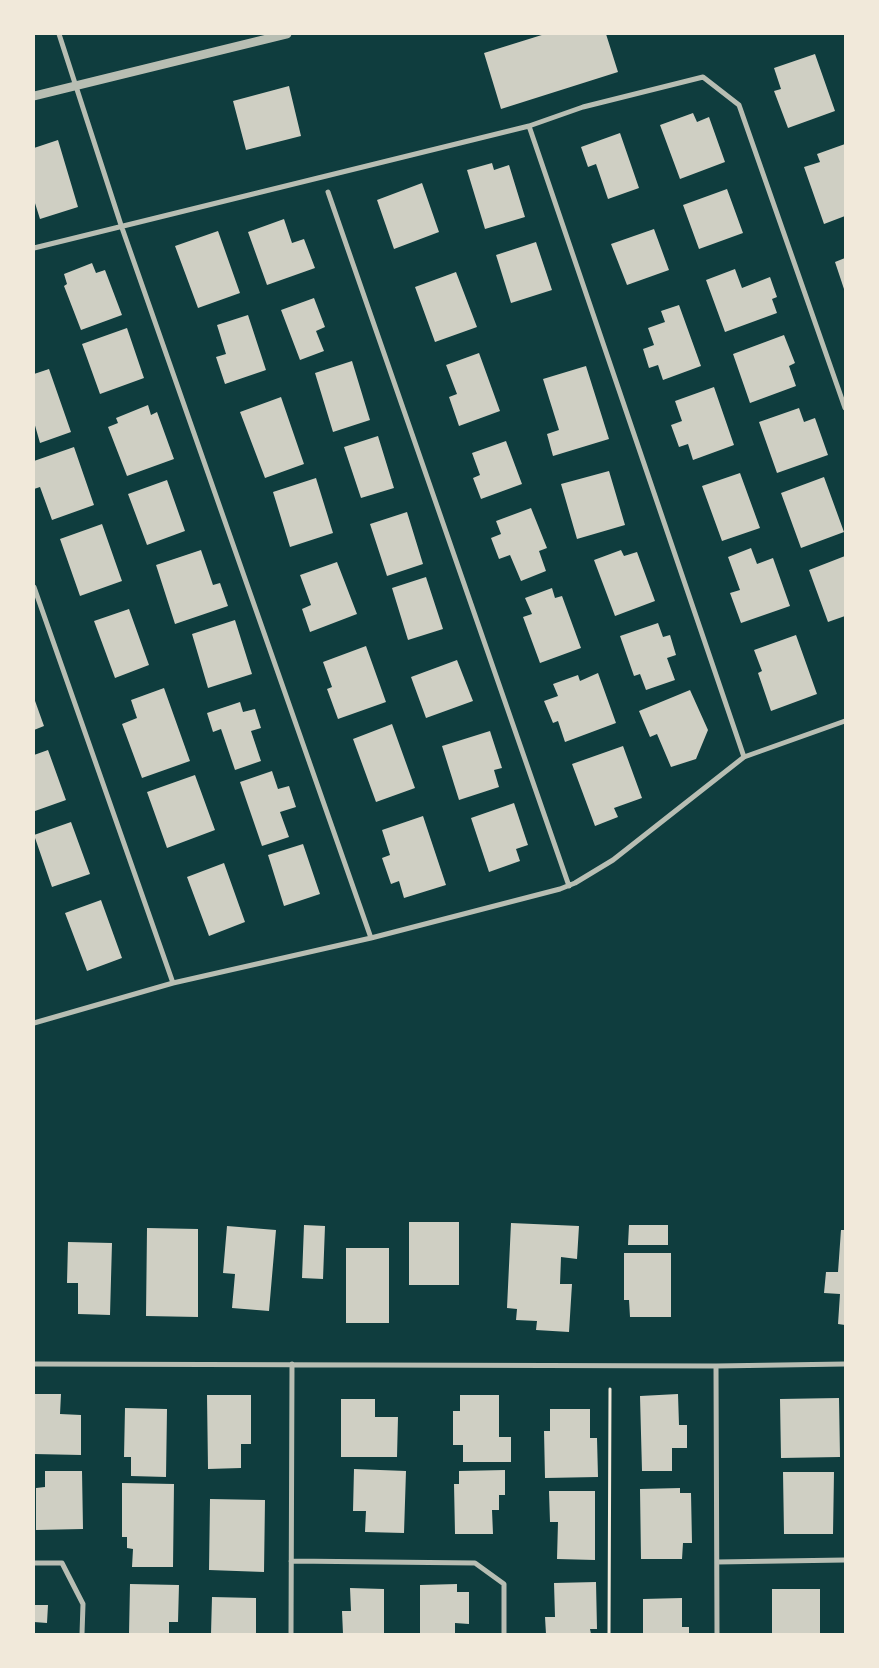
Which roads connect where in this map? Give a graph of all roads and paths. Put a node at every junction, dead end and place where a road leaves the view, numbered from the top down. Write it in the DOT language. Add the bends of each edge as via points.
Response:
graph roads {
  1 [pos="59,34"];
  2 [pos="287,34"];
  3 [pos="78,86"];
  4 [pos="34,96"];
  5 [pos="529,126"];
  6 [pos="328,192"];
  7 [pos="121,226"];
  8 [pos="34,248"];
  9 [pos="845,408"];
  10 [pos="34,587"];
  11 [pos="845,721"];
  12 [pos="744,757"];
  13 [pos="569,886"];
  14 [pos="371,938"];
  15 [pos="173,983"];
  16 [pos="34,1023"];
  17 [pos="34,1364"];
  18 [pos="292,1364"];
  19 [pos="845,1364"];
  20 [pos="610,1366"];
  21 [pos="716,1366"];
  22 [pos="845,1560"];
  23 [pos="291,1562"];
  24 [pos="717,1562"];
  25 [pos="34,1563"];
  26 [pos="82,1634"];
  27 [pos="291,1634"];
  28 [pos="504,1634"];
  29 [pos="609,1634"];
  30 [pos="717,1634"];
  1 -- 3 [label="street"];
  2 -- 3 [label="street"];
  3 -- 4 [label="street"];
  3 -- 7 [label="street"];
  5 -- 7 [label="street"];
  5 -- 9 [label="street" via="582,107 703,77 739,105"];
  5 -- 12 [label="street"];
  6 -- 13 [label="street"];
  7 -- 8 [label="street"];
  7 -- 14 [label="street"];
  10 -- 15 [label="street"];
  11 -- 12 [label="street"];
  12 -- 13 [label="street" via="613,860"];
  13 -- 14 [label="street"];
  14 -- 15 [label="street"];
  15 -- 16 [label="street"];
  17 -- 18 [label="street"];
  18 -- 20 [label="street"];
  18 -- 23 [label="street"];
  19 -- 21 [label="street"];
  20 -- 21 [label="street"];
  20 -- 29 [label="path"];
  21 -- 24 [label="street"];
  22 -- 24 [label="street"];
  23 -- 27 [label="street"];
  23 -- 28 [label="street" via="475,1563 504,1584"];
  24 -- 30 [label="street"];
  25 -- 26 [label="street" via="62,1563 83,1604"];
}
